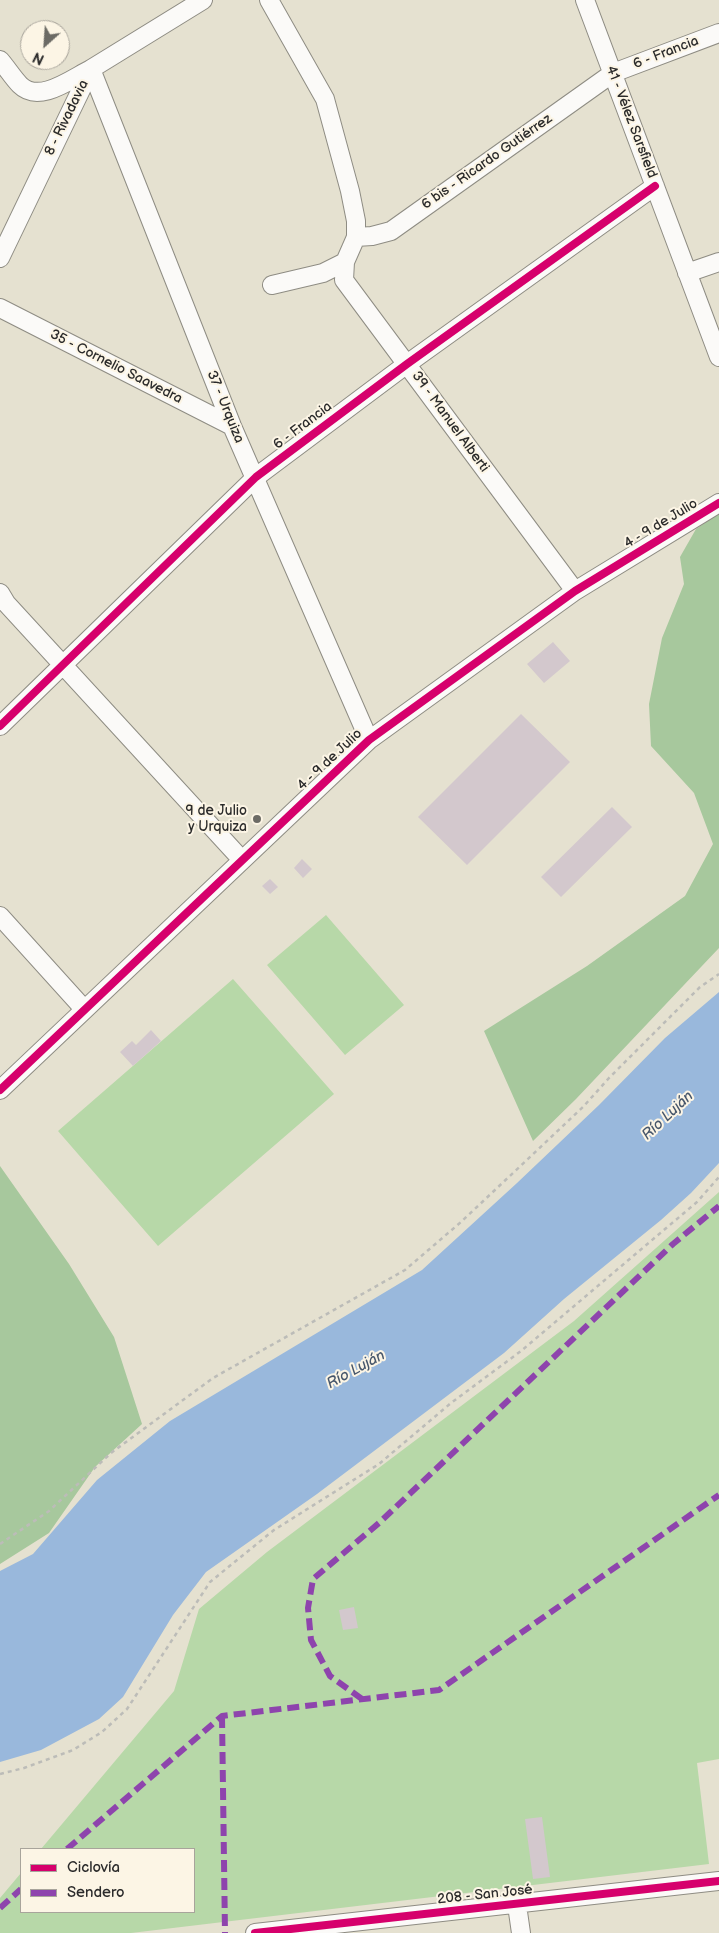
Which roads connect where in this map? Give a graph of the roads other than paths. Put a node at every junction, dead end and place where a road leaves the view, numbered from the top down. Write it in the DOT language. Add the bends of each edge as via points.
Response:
graph roads {
  1 [pos="203,0"];
  2 [pos="269,0"];
  3 [pos="585,0"];
  4 [pos="719,33"];
  5 [pos="0,60"];
  6 [pos="91,69"];
  7 [pos="613,73"];
  8 [pos="655,186"];
  9 [pos="356,237"];
  10 [pos="0,258"];
  11 [pos="345,262"];
  12 [pos="719,262"];
  13 [pos="687,273"];
  14 [pos="272,285"];
  15 [pos="0,308"];
  16 [pos="719,357"];
  17 [pos="407,364"];
  18 [pos="232,426"];
  19 [pos="256,478"];
  20 [pos="719,503"];
  21 [pos="575,591"];
  22 [pos="0,593"];
  23 [pos="64,664"];
  24 [pos="0,726"];
  25 [pos="368,740"];
  26 [pos="242,860"];
  27 [pos="0,916"];
  28 [pos="84,1009"];
  29 [pos="0,1090"];
  30 [pos="719,1881"];
  31 [pos="517,1905"];
  32 [pos="254,1933"];
  33 [pos="521,1933"];
  1 -- 6 [label="street, 8 - Rivadavia"];
  2 -- 9 [label="street" via="325,99 350,192"];
  3 -- 7 [label="street, 41 - Vélez Sarsfield"];
  4 -- 7 [label="street, 6 - Francia"];
  5 -- 6 [label="street" via="21,86 31,92 43,93"];
  6 -- 10 [label="street, 8 - Rivadavia"];
  6 -- 18 [label="street, 37 - Urquiza"];
  7 -- 8 [label="street, 41 - Vélez Sarsfield"];
  7 -- 9 [label="street, 6 bis - Ricardo Gutiérrez" via="391,230"];
  8 -- 13 [label="street, 41 - Vélez Sarsfield"];
  8 -- 17 [label="street, 6 - Francia"];
  9 -- 11 [label="street"];
  11 -- 14 [label="street" via="323,273"];
  11 -- 17 [label="street, 39 - Manuel Alberti" via="344,280"];
  12 -- 13 [label="street"];
  13 -- 16 [label="street, 41 - Vélez Sarsfield"];
  15 -- 18 [label="street, 35 - Cornelio Saavedra"];
  17 -- 19 [label="street, 6 - Francia"];
  17 -- 21 [label="street, 39 - Manuel Alberti"];
  18 -- 19 [label="street, 37 - Urquiza"];
  19 -- 23 [label="street, 6 - Francia"];
  19 -- 25 [label="street, 37 - Urquiza"];
  20 -- 21 [label="street, 4 - 9 de Julio"];
  21 -- 25 [label="street, 4 - 9 de Julio"];
  22 -- 23 [label="street"];
  23 -- 24 [label="street, 6 - Francia"];
  23 -- 26 [label="street"];
  25 -- 26 [label="street, 4 - 9 de Julio"];
  26 -- 28 [label="street, 4 - 9 de Julio"];
  27 -- 28 [label="street"];
  28 -- 29 [label="street, 4 - 9 de Julio"];
  30 -- 31 [label="street, 208 - San José"];
  31 -- 32 [label="street, 208 - San José"];
  31 -- 33 [label="street"];
}
